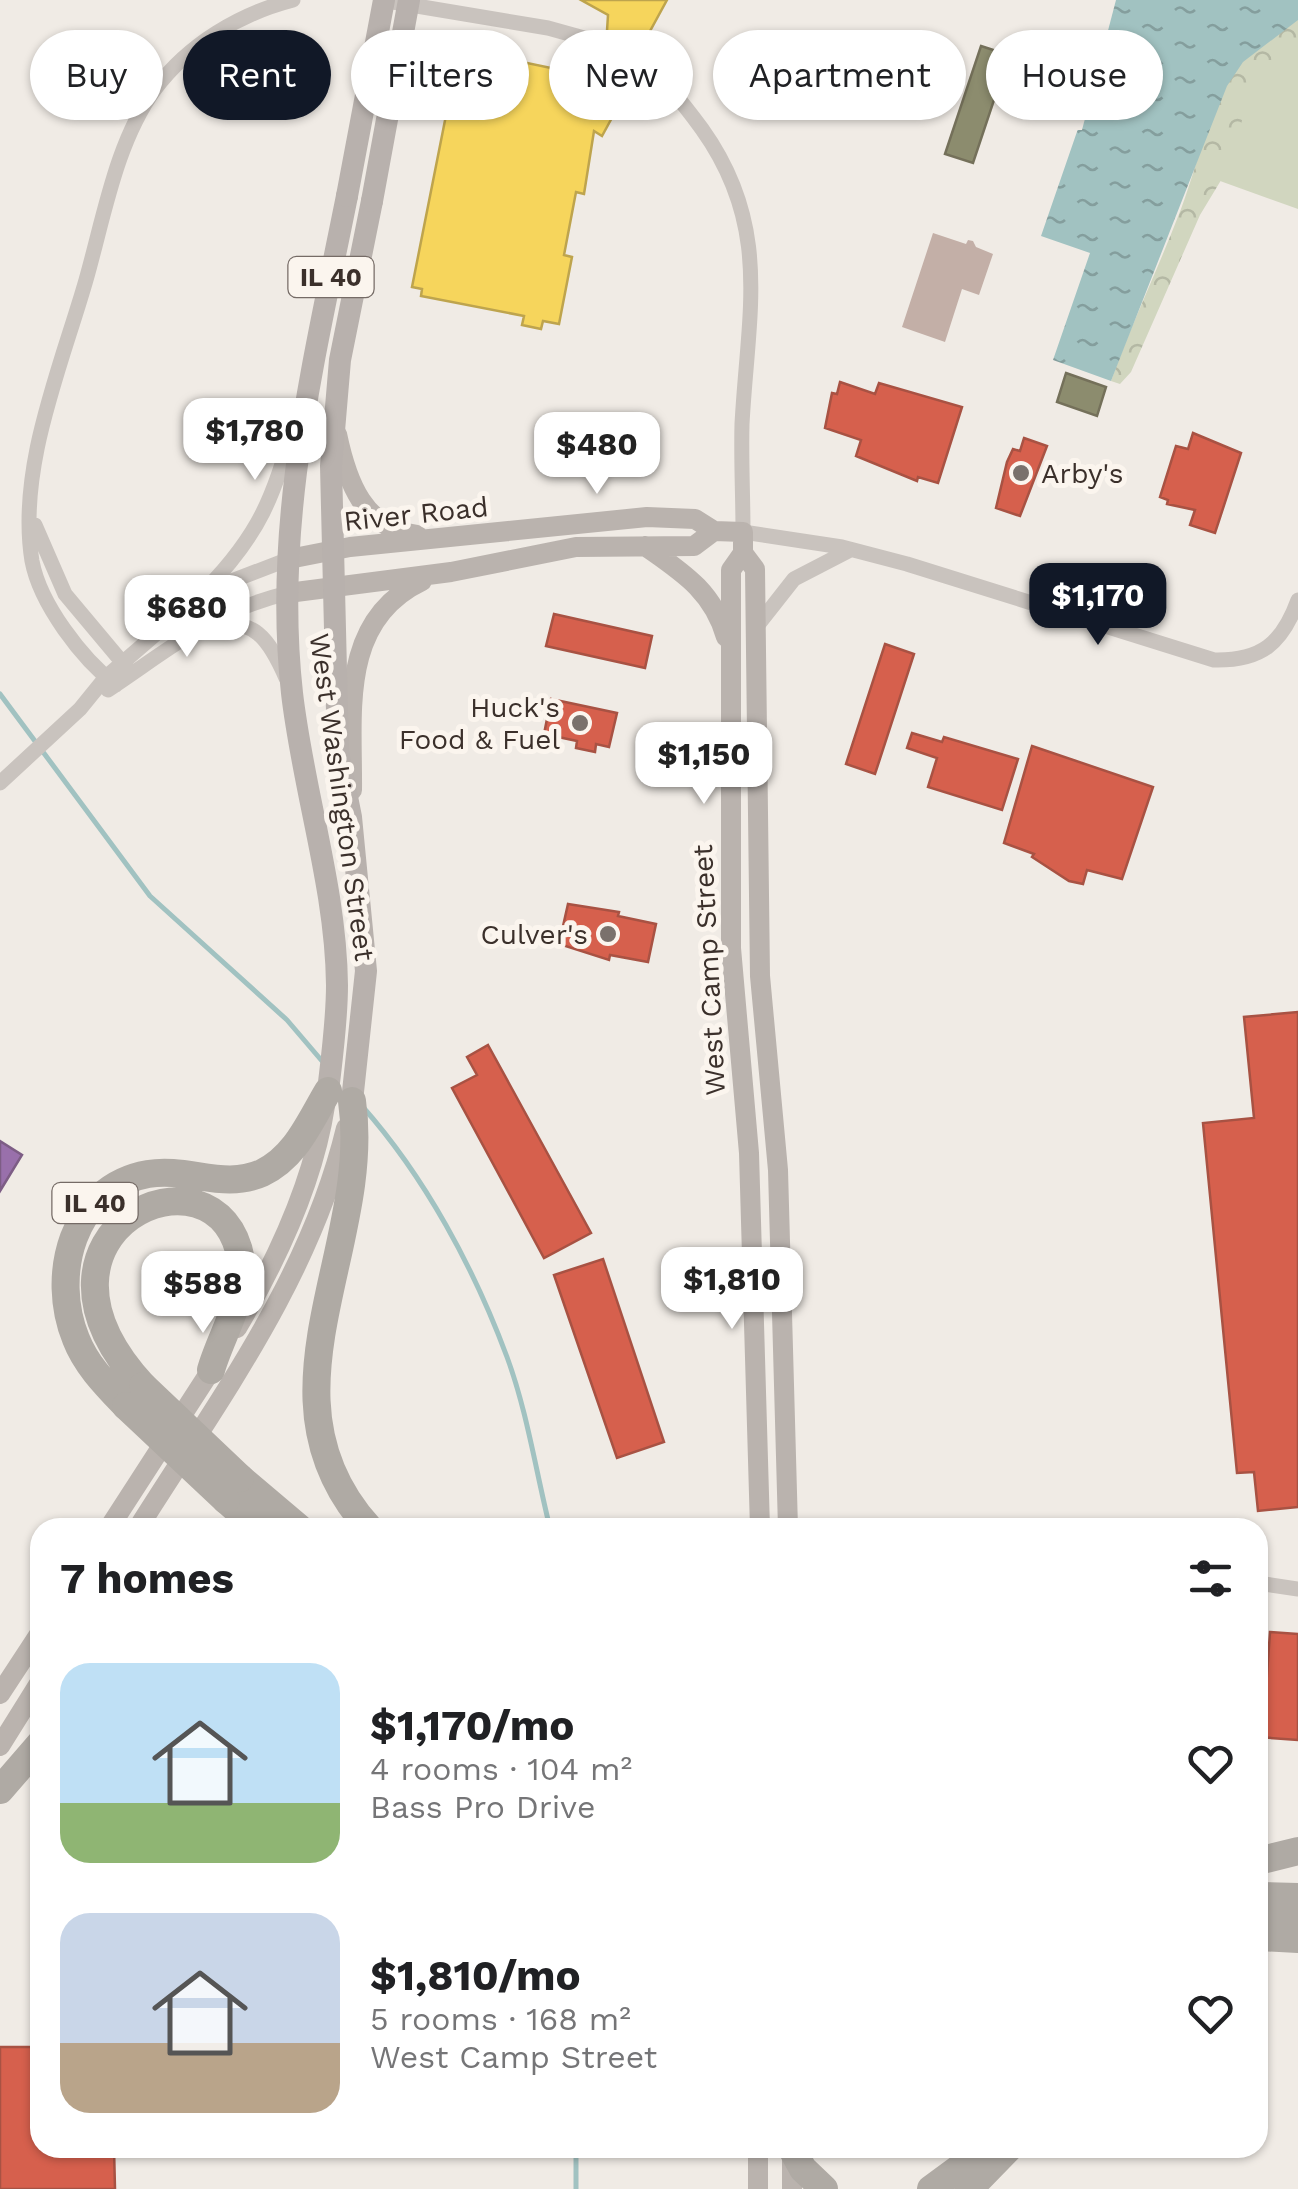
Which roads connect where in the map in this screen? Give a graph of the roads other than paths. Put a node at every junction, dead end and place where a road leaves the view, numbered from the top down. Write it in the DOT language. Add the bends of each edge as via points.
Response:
graph roads {
  1 [pos="292,0"];
  2 [pos="382,0"];
  3 [pos="408,0"];
  4 [pos="549,30"];
  5 [pos="693,117"];
  6 [pos="312,356"];
  7 [pos="334,420"];
  8 [pos="32,491"];
  9 [pos="714,532"];
  10 [pos="464,536"];
  11 [pos="743,542"];
  12 [pos="643,544"];
  13 [pos="850,550"];
  14 [pos="324,552"];
  15 [pos="289,558"];
  16 [pos="451,572"];
  17 [pos="324,590"];
  18 [pos="288,593"];
  19 [pos="1298,600"];
  20 [pos="187,607"];
  21 [pos="756,626"];
  22 [pos="190,630"];
  23 [pos="730,652"];
  24 [pos="127,669"];
  25 [pos="111,681"];
  26 [pos="292,692"];
  27 [pos="0,783"];
  28 [pos="351,817"];
  29 [pos="340,1096"];
  30 [pos="308,1143"];
  31 [pos="343,1180"];
  32 [pos="211,1370"];
  33 [pos="134,1396"];
  34 [pos="232,1489"];
  35 [pos="115,1518"];
  36 [pos="144,1518"];
  37 [pos="251,1518"];
  38 [pos="282,1518"];
  39 [pos="362,1518"];
  40 [pos="760,1518"];
  41 [pos="788,1518"];
  42 [pos="1268,1584"];
  43 [pos="1298,1589"];
  44 [pos="30,1648"];
  45 [pos="0,1694"];
  46 [pos="30,1698"];
  47 [pos="0,1746"];
  48 [pos="30,1756"];
  49 [pos="0,1790"];
  50 [pos="1298,1851"];
  51 [pos="1268,1858"];
  52 [pos="1268,1896"];
  53 [pos="1298,1896"];
  54 [pos="1268,1918"];
  55 [pos="1298,1918"];
  56 [pos="1268,1938"];
  57 [pos="1298,1939"];
  58 [pos="1298,1952"];
  59 [pos="1268,1953"];
  60 [pos="758,2158"];
  61 [pos="792,2158"];
  62 [pos="798,2158"];
  63 [pos="971,2158"];
  64 [pos="999,2158"];
  65 [pos="758,2189"];
  66 [pos="792,2189"];
  67 [pos="824,2189"];
  68 [pos="931,2189"];
  69 [pos="969,2189"];
  1 -- 8 [label="street" via="232,23 199,45 154,91 133,128 67,345"];
  2 -- 4 [label="street"];
  2 -- 6 [label="main road, IL 40, bridge"];
  3 -- 7 [label="main road, IL 40, bridge"];
  5 -- 11 [label="street" via="723,161 746,216 753,282 742,428"];
  6 -- 15 [label="main road, IL 40"];
  6 -- 20 [label="street" via="272,503 235,558"];
  7 -- 10 [label="main road" via="352,481 381,526 422,536"];
  7 -- 14 [label="main road, IL 40"];
  8 -- 24 [label="street" via="34,523 58,580"];
  8 -- 25 [label="street" via="39,584"];
  9 -- 10 [label="main road, River Road" via="694,518 647,517"];
  9 -- 11 [label="main road"];
  9 -- 12 [label="main road" via="694,546"];
  10 -- 14 [label="main road, River Road"];
  11 -- 13 [label="street"];
  11 -- 21 [label="main road, West Camp Street" via="755,569"];
  11 -- 23 [label="main road, West Camp Street" via="731,570"];
  12 -- 16 [label="main road" via="576,547"];
  12 -- 23 [label="main road" via="706,593"];
  13 -- 19 [label="street" via="1214,660 1262,653 1280,640"];
  13 -- 21 [label="street" via="794,578"];
  14 -- 15 [label="main road, River Road"];
  14 -- 17 [label="main road, West Washington Street / IL 40"];
  15 -- 18 [label="main road, West Washington Street / IL 40"];
  15 -- 20 [label="street"];
  16 -- 17 [label="main road"];
  16 -- 28 [label="main road" via="411,587 362,643 352,680"];
  17 -- 18 [label="main road"];
  17 -- 28 [label="main road, West Washington Street / IL 40" via="338,752"];
  18 -- 22 [label="street" via="238,606"];
  18 -- 26 [label="main road, West Washington Street / IL 40"];
  20 -- 24 [label="street"];
  21 -- 41 [label="main road, West Camp Street" via="760,976 778,1170"];
  22 -- 24 [label="street"];
  22 -- 26 [label="street" via="222,624 256,629 270,642"];
  23 -- 40 [label="main road, West Camp Street" via="732,977 749,1154"];
  24 -- 25 [label="street"];
  25 -- 27 [label="street"];
  26 -- 29 [label="main road, West Washington Street / IL 40" via="326,886"];
  28 -- 29 [label="main road, West Washington Street / IL 40" via="364,932 362,1004"];
  29 -- 30 [label="highway, IL 40"];
  29 -- 31 [label="highway, IL 40" via="357,1146"];
  30 -- 32 [label="main road" via="274,1261"];
  30 -- 33 [label="highway, IL 40" via="250,1177 133,1178 102,1196 80,1224 64,1274 69,1318 87,1361"];
  31 -- 36 [label="main road" via="270,1321"];
  31 -- 39 [label="highway, IL 40" via="314,1388 330,1468"];
  32 -- 33 [label="highway" via="239,1289 236,1244 209,1211 156,1202 109,1231 90,1282 102,1337"];
  32 -- 35 [label="main road"];
  33 -- 34 [label="highway, bridge"];
  34 -- 37 [label="highway"];
  34 -- 38 [label="highway"];
  42 -- 43 [label="street"];
  44 -- 45 [label="main road"];
  46 -- 47 [label="main road"];
  48 -- 49 [label="highway"];
  50 -- 51 [label="highway"];
  52 -- 53 [label="highway"];
  54 -- 55 [label="highway"];
  56 -- 57 [label="highway"];
  58 -- 59 [label="highway"];
  60 -- 65 [label="main road"];
  61 -- 66 [label="main road"];
  62 -- 67 [label="highway"];
  63 -- 68 [label="highway"];
  64 -- 69 [label="highway"];
}
